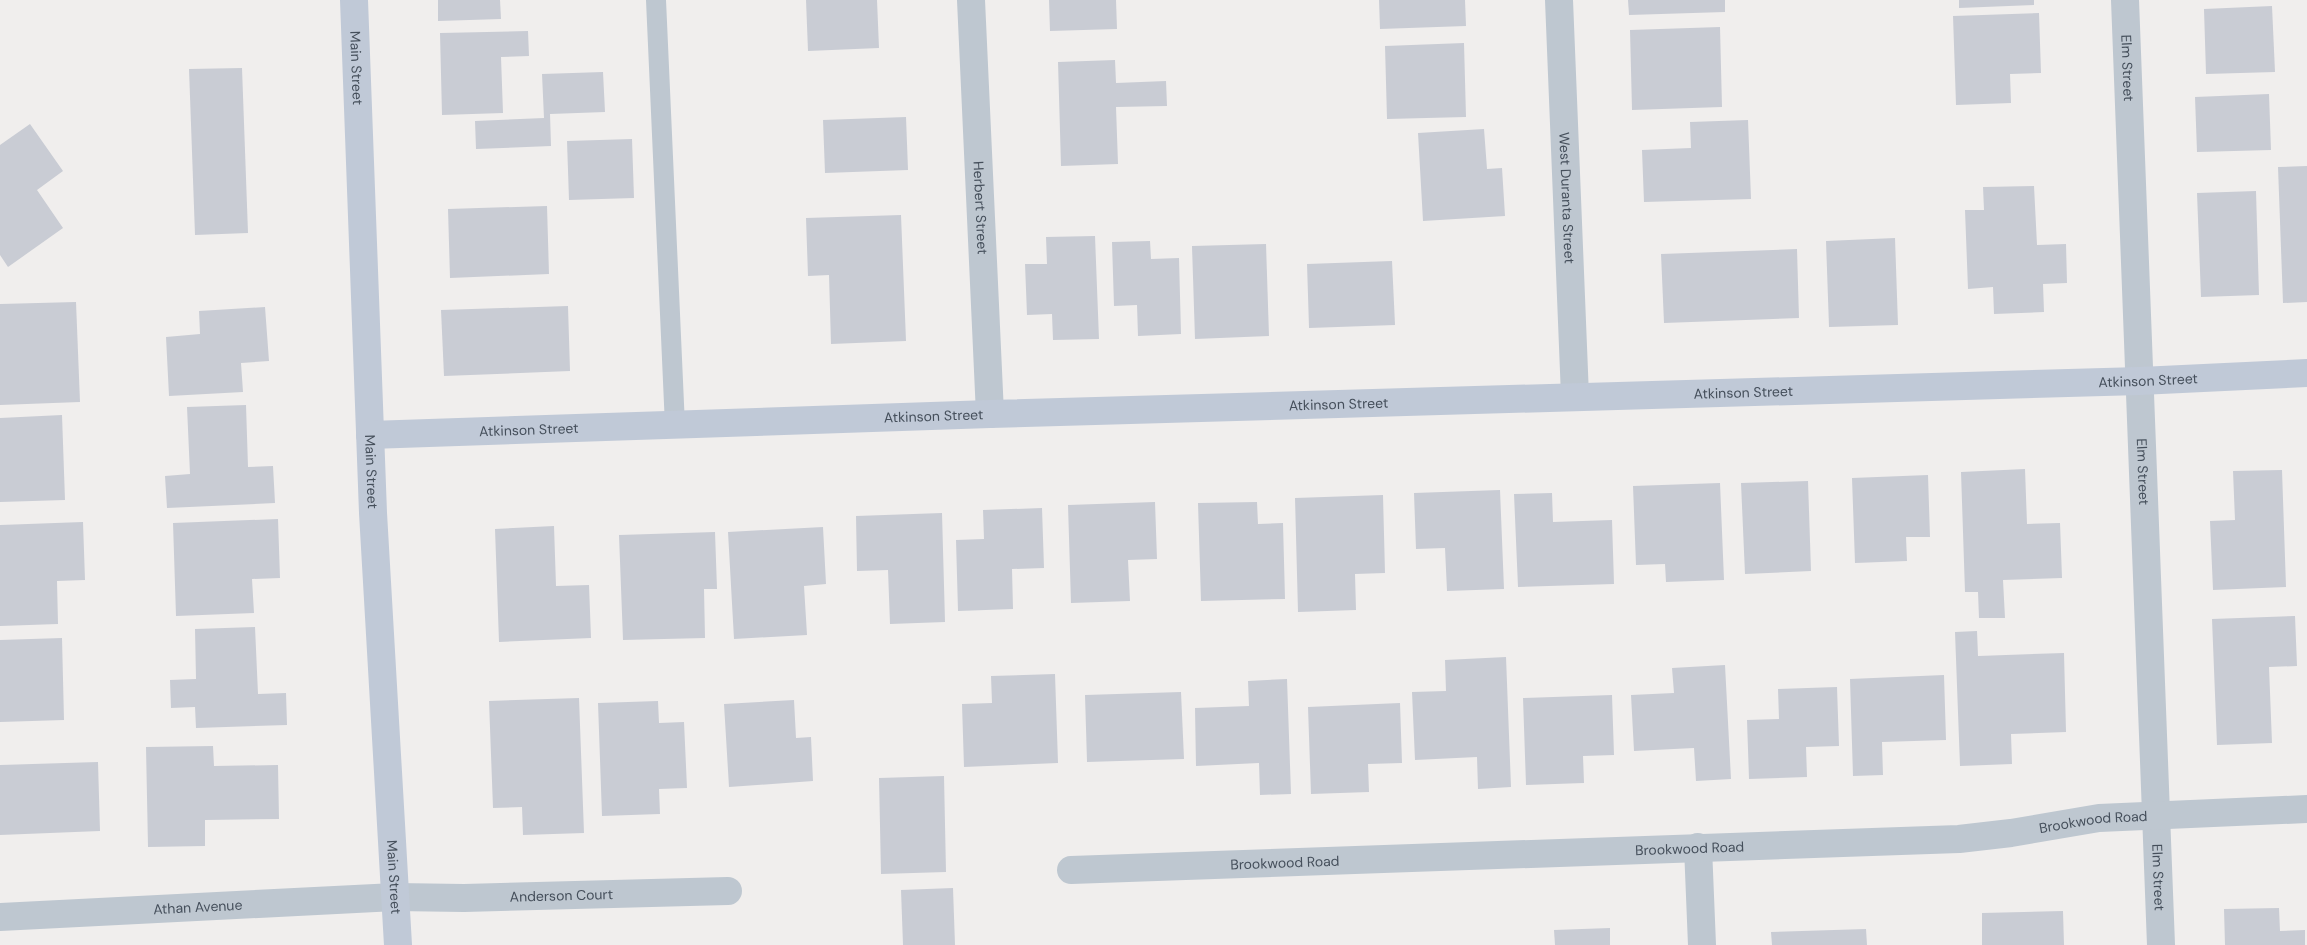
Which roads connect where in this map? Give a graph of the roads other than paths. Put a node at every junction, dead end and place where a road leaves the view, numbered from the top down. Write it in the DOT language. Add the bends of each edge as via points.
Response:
graph roads {
  1 [pos="354,0"];
  2 [pos="656,0"];
  3 [pos="971,0"];
  4 [pos="1559,0"];
  5 [pos="2125,0"];
  6 [pos="2307,373"];
  7 [pos="2140,381"];
  8 [pos="1575,396"];
  9 [pos="990,414"];
  10 [pos="675,426"];
  11 [pos="370,435"];
  12 [pos="2307,809"];
  13 [pos="2156,814"];
  14 [pos="1698,847"];
  15 [pos="1071,870"];
  16 [pos="728,891"];
  17 [pos="395,897"];
  18 [pos="0,917"];
  19 [pos="398,945"];
  20 [pos="1702,945"];
  21 [pos="2161,945"];
  1 -- 11 [label="street, Main Street"];
  2 -- 10 [label="lane"];
  3 -- 9 [label="street, Herbert Street"];
  4 -- 8 [label="street, West Duranta Street"];
  5 -- 7 [label="street, Elm Street"];
  6 -- 7 [label="street, Atkinson Street"];
  7 -- 8 [label="street, Atkinson Street"];
  7 -- 13 [label="street, Elm Street"];
  8 -- 9 [label="street, Atkinson Street"];
  9 -- 10 [label="street, Atkinson Street"];
  10 -- 11 [label="street, Atkinson Street"];
  11 -- 17 [label="street, Main Street"];
  12 -- 13 [label="street, Brookwood Road"];
  13 -- 14 [label="street, Brookwood Road" via="2099,818 1959,839"];
  13 -- 21 [label="street, Elm Street"];
  14 -- 15 [label="street, Brookwood Road"];
  14 -- 20 [label="street"];
  16 -- 17 [label="street, Anderson Court"];
  17 -- 18 [label="street, Athan Avenue"];
  17 -- 19 [label="street, Main Street"];
}
